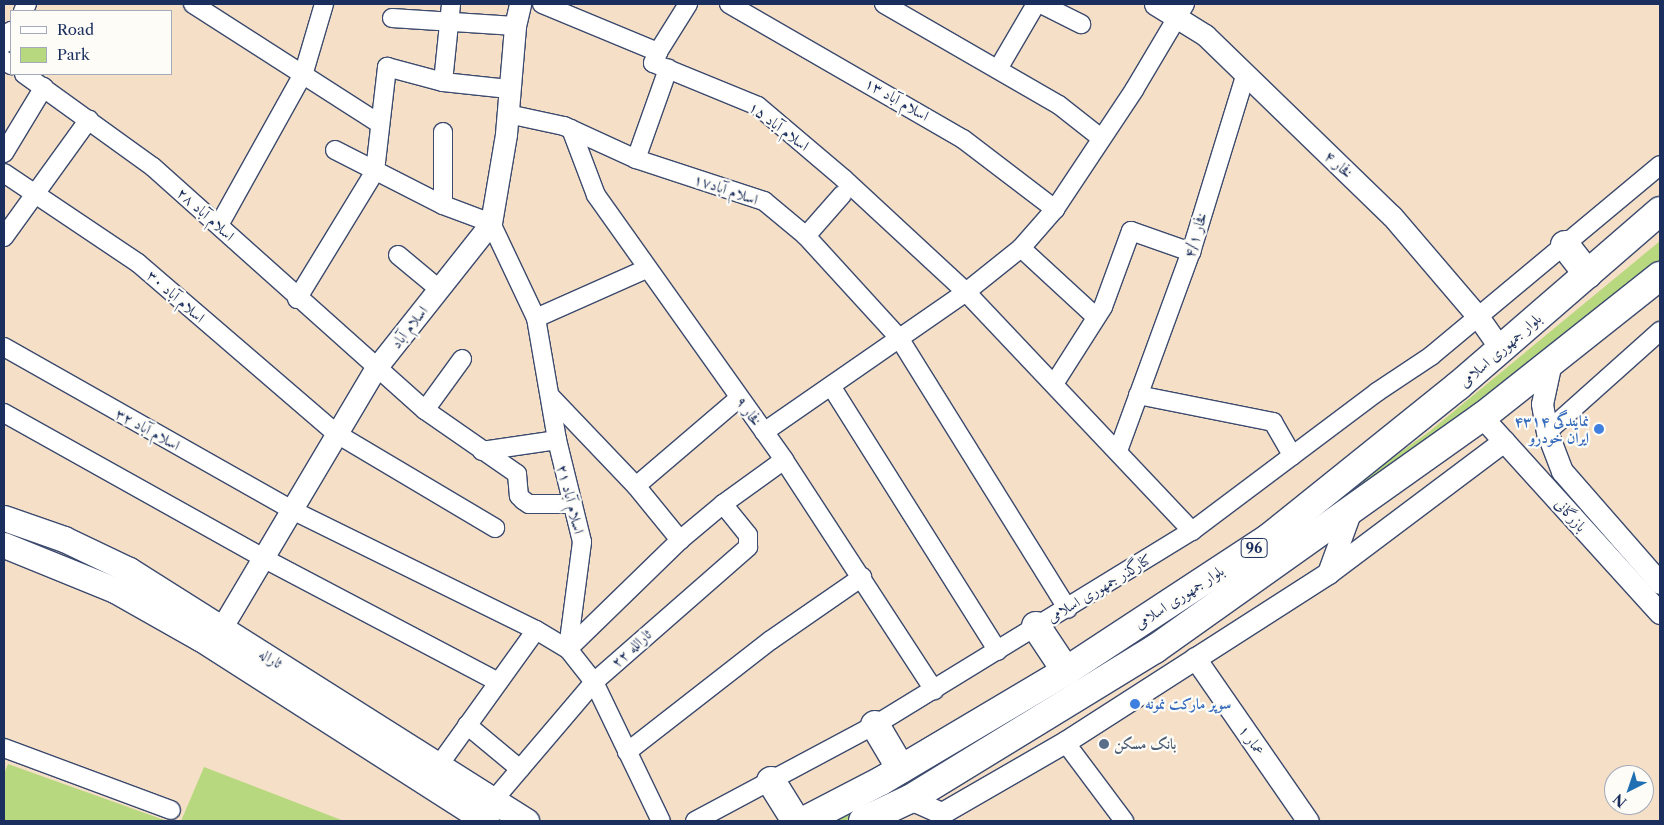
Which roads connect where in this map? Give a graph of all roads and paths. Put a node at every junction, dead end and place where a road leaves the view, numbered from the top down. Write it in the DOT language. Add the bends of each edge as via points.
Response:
graph roads {
  1 [pos="193,4"];
  2 [pos="324,4"];
  3 [pos="520,4"];
  4 [pos="542,4"];
  5 [pos="688,4"];
  6 [pos="729,4"];
  7 [pos="884,4"];
  8 [pos="1036,4"];
  9 [pos="1041,4"];
  10 [pos="1155,4"];
  11 [pos="1181,10"];
  12 [pos="450,12"];
  13 [pos="392,18"];
  14 [pos="1081,24"];
  15 [pos="514,26"];
  16 [pos="10,33"];
  17 [pos="4,44"];
  18 [pos="658,52"];
  19 [pos="668,69"];
  20 [pos="998,69"];
  21 [pos="304,72"];
  22 [pos="1246,73"];
  23 [pos="26,75"];
  24 [pos="443,82"];
  25 [pos="44,87"];
  26 [pos="509,89"];
  27 [pos="508,114"];
  28 [pos="89,118"];
  29 [pos="380,124"];
  30 [pos="571,130"];
  31 [pos="444,132"];
  32 [pos="1101,138"];
  33 [pos="335,150"];
  34 [pos="4,152"];
  35 [pos="636,159"];
  36 [pos="1660,165"];
  37 [pos="375,171"];
  38 [pos="4,173"];
  39 [pos="35,194"];
  40 [pos="842,195"];
  41 [pos="444,204"];
  42 [pos="1055,209"];
  43 [pos="1660,211"];
  44 [pos="492,223"];
  45 [pos="219,225"];
  46 [pos="806,236"];
  47 [pos="4,237"];
  48 [pos="1565,245"];
  49 [pos="1021,248"];
  50 [pos="1191,252"];
  51 [pos="398,255"];
  52 [pos="646,269"];
  53 [pos="1588,274"];
  54 [pos="1660,276"];
  55 [pos="439,289"];
  56 [pos="966,292"];
  57 [pos="298,299"];
  58 [pos="1096,317"];
  59 [pos="536,318"];
  60 [pos="1478,318"];
  61 [pos="1660,330"];
  62 [pos="899,338"];
  63 [pos="4,348"];
  64 [pos="1501,349"];
  65 [pos="462,359"];
  66 [pos="1551,362"];
  67 [pos="376,368"];
  68 [pos="1054,384"];
  69 [pos="831,386"];
  70 [pos="1138,395"];
  71 [pos="551,397"];
  72 [pos="739,398"];
  73 [pos="425,410"];
  74 [pos="4,413"];
  75 [pos="1482,417"];
  76 [pos="764,432"];
  77 [pos="1546,432"];
  78 [pos="337,434"];
  79 [pos="557,440"];
  80 [pos="1504,441"];
  81 [pos="482,451"];
  82 [pos="1118,451"];
  83 [pos="1293,456"];
  84 [pos="784,460"];
  85 [pos="1562,471"];
  86 [pos="1542,483"];
  87 [pos="636,486"];
  88 [pos="571,504"];
  89 [pos="722,504"];
  90 [pos="292,510"];
  91 [pos="1351,510"];
  92 [pos="4,518"];
  93 [pos="495,528"];
  94 [pos="1192,531"];
  95 [pos="680,540"];
  96 [pos="4,545"];
  97 [pos="263,558"];
  98 [pos="1328,573"];
  99 [pos="862,577"];
  100 [pos="1660,583"];
  101 [pos="1068,609"];
  102 [pos="1660,613"];
  103 [pos="1036,626"];
  104 [pos="222,627"];
  105 [pos="536,630"];
  106 [pos="568,650"];
  107 [pos="998,651"];
  108 [pos="1195,658"];
  109 [pos="1066,671"];
  110 [pos="498,682"];
  111 [pos="594,682"];
  112 [pos="934,690"];
  113 [pos="875,724"];
  114 [pos="467,725"];
  115 [pos="1065,742"];
  116 [pos="4,748"];
  117 [pos="626,752"];
  118 [pos="439,765"];
  119 [pos="520,769"];
  120 [pos="901,769"];
  121 [pos="771,781"];
  122 [pos="910,799"];
  123 [pos="171,810"];
  124 [pos="489,812"];
  125 [pos="526,821"];
  126 [pos="661,821"];
  127 [pos="695,821"];
  128 [pos="796,821"];
  129 [pos="804,821"];
  130 [pos="863,821"];
  131 [pos="1124,821"];
  132 [pos="1308,821"];
  1 -- 21 [label="street"];
  2 -- 21 [label="street"];
  3 -- 15 [label="street"];
  4 -- 18 [label="street"];
  5 -- 18 [label="street"];
  6 -- 42 [label="street, اسلام آباد ۱۳" via="963,139"];
  7 -- 20 [label="street"];
  8 -- 20 [label="street"];
  9 -- 14 [label="street"];
  10 -- 11 [label="street, فخار ۴"];
  11 -- 22 [label="street, فخار ۴"];
  11 -- 32 [label="street" via="1134,90"];
  12 -- 13 [label="street"];
  12 -- 15 [label="street"];
  12 -- 24 [label="street"];
  15 -- 26 [label="street"];
  16 -- 17 [label="street"];
  18 -- 19 [label="street, اسلام آباد ۱۵" via="653,63"];
  19 -- 35 [label="street"];
  19 -- 56 [label="street, اسلام آباد ۱۵" via="758,106 844,178"];
  20 -- 32 [label="street" via="1059,105"];
  21 -- 29 [label="street"];
  21 -- 45 [label="street"];
  22 -- 50 [label="street, فخار ۴/۱"];
  22 -- 60 [label="street, فخار ۴" via="1392,216"];
  23 -- 25 [label="street, اسلام آباد ۲۸"];
  24 -- 26 [label="street"];
  24 -- 29 [label="street" via="387,67"];
  25 -- 28 [label="street, اسلام آباد ۲۸"];
  25 -- 34 [label="street"];
  26 -- 27 [label="street"];
  27 -- 30 [label="street, اسلام آباد۱۷"];
  27 -- 44 [label="street"];
  28 -- 39 [label="street"];
  28 -- 45 [label="street, اسلام آباد ۲۸" via="153,167"];
  29 -- 37 [label="street"];
  30 -- 35 [label="street, اسلام آباد۱۷"];
  30 -- 52 [label="street, فخار ۹" via="596,195"];
  31 -- 41 [label="street"];
  32 -- 42 [label="street"];
  33 -- 37 [label="street"];
  35 -- 46 [label="street, اسلام آباد۱۷" via="764,201"];
  36 -- 48 [label="street, کنارگذر جمهوری اسلامی"];
  37 -- 41 [label="street"];
  37 -- 57 [label="street"];
  38 -- 39 [label="street, اسلام آباد ۳۰"];
  39 -- 47 [label="street"];
  39 -- 78 [label="street, اسلام آباد ۳۰" via="138,263"];
  40 -- 46 [label="street"];
  41 -- 44 [label="street"];
  42 -- 49 [label="street"];
  43 -- 53 [label="main road, بلوار جمهوری اسلامی / 96"];
  44 -- 55 [label="street, اسلام آباد"];
  44 -- 59 [label="street, اسلام آباد ۲۱"];
  45 -- 57 [label="street, اسلام آباد ۲۸"];
  46 -- 62 [label="street, اسلام آباد۱۷"];
  48 -- 53 [label="main road"];
  48 -- 60 [label="street, کنارگذر جمهوری اسلامی"];
  49 -- 56 [label="street"];
  49 -- 58 [label="street"];
  50 -- 58 [label="street" via="1131,231"];
  50 -- 70 [label="street, فخار ۴/۱"];
  51 -- 55 [label="street"];
  52 -- 59 [label="street"];
  52 -- 72 [label="street, فخار ۹"];
  53 -- 64 [label="main road, بلوار جمهوری اسلامی / 96"];
  54 -- 66 [label="main road, بلوار جمهوری اسلامی / 96"];
  55 -- 67 [label="street, اسلام آباد"];
  56 -- 62 [label="street"];
  56 -- 68 [label="street, اسلام آباد ۱۵"];
  57 -- 67 [label="street, اسلام آباد ۲۸"];
  58 -- 68 [label="street"];
  59 -- 71 [label="street, اسلام آباد ۲۱"];
  60 -- 64 [label="street, فخار ۴"];
  60 -- 83 [label="street, کنارگذر جمهوری اسلامی"];
  61 -- 77 [label="street"];
  62 -- 69 [label="street"];
  62 -- 101 [label="street, اسلام آباد۱۷"];
  63 -- 90 [label="street, اسلام آباد ۳۲"];
  64 -- 109 [label="main road, بلوار جمهوری اسلامی / 96" via="1270,537"];
  65 -- 73 [label="street"];
  66 -- 75 [label="main road, بلوار جمهوری اسلامی / 96"];
  66 -- 77 [label="street, بازرگانی" via="1542,404"];
  67 -- 73 [label="street, اسلام آباد ۲۸"];
  67 -- 78 [label="street, اسلام آباد"];
  68 -- 82 [label="street, اسلام آباد ۱۵"];
  69 -- 76 [label="street"];
  69 -- 107 [label="street"];
  70 -- 82 [label="street, فخار ۴/۱"];
  70 -- 83 [label="street" via="1273,422"];
  71 -- 79 [label="street, اسلام آباد ۲۱"];
  71 -- 87 [label="street"];
  72 -- 76 [label="street, فخار ۹"];
  72 -- 87 [label="street"];
  73 -- 81 [label="street, اسلام آباد ۲۸"];
  74 -- 97 [label="street"];
  75 -- 80 [label="street, بازرگانی"];
  75 -- 91 [label="main road, بلوار جمهوری اسلامی / 96"];
  76 -- 84 [label="street, فخار ۹"];
  77 -- 85 [label="street, بازرگانی"];
  78 -- 90 [label="street, اسلام آباد"];
  78 -- 93 [label="street, اسلام آباد ۳۰"];
  79 -- 81 [label="street"];
  79 -- 88 [label="street, اسلام آباد ۲۱"];
  80 -- 86 [label="street, بازرگانی"];
  80 -- 98 [label="street"];
  81 -- 88 [label="street, اسلام آباد ۲۸" via="517,474 519,496 529,504"];
  82 -- 94 [label="street, اسلام آباد ۱۵"];
  83 -- 94 [label="street, کنارگذر جمهوری اسلامی"];
  84 -- 89 [label="street"];
  84 -- 99 [label="street, فخار ۹"];
  85 -- 86 [label="street" via="1547,469 1542,475"];
  85 -- 100 [label="street, بازرگانی"];
  86 -- 102 [label="street, بازرگانی"];
  87 -- 95 [label="street"];
  88 -- 106 [label="street, اسلام آباد ۲۱" via="582,542"];
  89 -- 95 [label="street"];
  89 -- 111 [label="street, ثارالله ۲۲" via="748,535 748,547"];
  90 -- 97 [label="street, اسلام آباد"];
  90 -- 105 [label="street, اسلام آباد ۳۲"];
  91 -- 98 [label="street"];
  91 -- 122 [label="main road, بلوار جمهوری اسلامی / 96" via="1155,649"];
  92 -- 104 [label="main road, ثاراله" via="64,539 129,570"];
  94 -- 101 [label="street, کنارگذر جمهوری اسلامی"];
  95 -- 106 [label="street"];
  96 -- 124 [label="main road, ثاراله" via="115,590"];
  97 -- 104 [label="street, اسلام آباد"];
  97 -- 110 [label="street"];
  98 -- 108 [label="street"];
  99 -- 112 [label="street, فخار ۹"];
  99 -- 117 [label="street" via="771,640"];
  101 -- 103 [label="street, کنارگذر جمهوری اسلامی"];
  103 -- 107 [label="street, کنارگذر جمهوری اسلامی"];
  103 -- 109 [label="main road"];
  104 -- 118 [label="main road, ثاراله"];
  105 -- 106 [label="street, اسلام آباد ۳۲"];
  105 -- 110 [label="street"];
  106 -- 111 [label="street"];
  107 -- 112 [label="street, کنارگذر جمهوری اسلامی"];
  108 -- 115 [label="street"];
  108 -- 132 [label="street, عمار ۱"];
  109 -- 120 [label="main road, بلوار جمهوری اسلامی / 96"];
  110 -- 114 [label="street"];
  111 -- 117 [label="street"];
  111 -- 119 [label="street, ثارالله ۲۲"];
  112 -- 113 [label="street, کنارگذر جمهوری اسلامی"];
  113 -- 120 [label="main road"];
  113 -- 121 [label="street, کنارگذر جمهوری اسلامی"];
  114 -- 118 [label="street"];
  114 -- 119 [label="street"];
  115 -- 122 [label="street" via="942,813"];
  115 -- 131 [label="street"];
  116 -- 123 [label="street"];
  117 -- 126 [label="street"];
  118 -- 124 [label="main road, ثاراله"];
  119 -- 124 [label="street, ثارالله ۲۲"];
  120 -- 129 [label="main road, بلوار جمهوری اسلامی / 96"];
  121 -- 127 [label="street, کنارگذر جمهوری اسلامی"];
  121 -- 128 [label="main road"];
  122 -- 130 [label="main road, بلوار جمهوری اسلامی / 96"];
  124 -- 125 [label="main road, ثاراله"];
}
